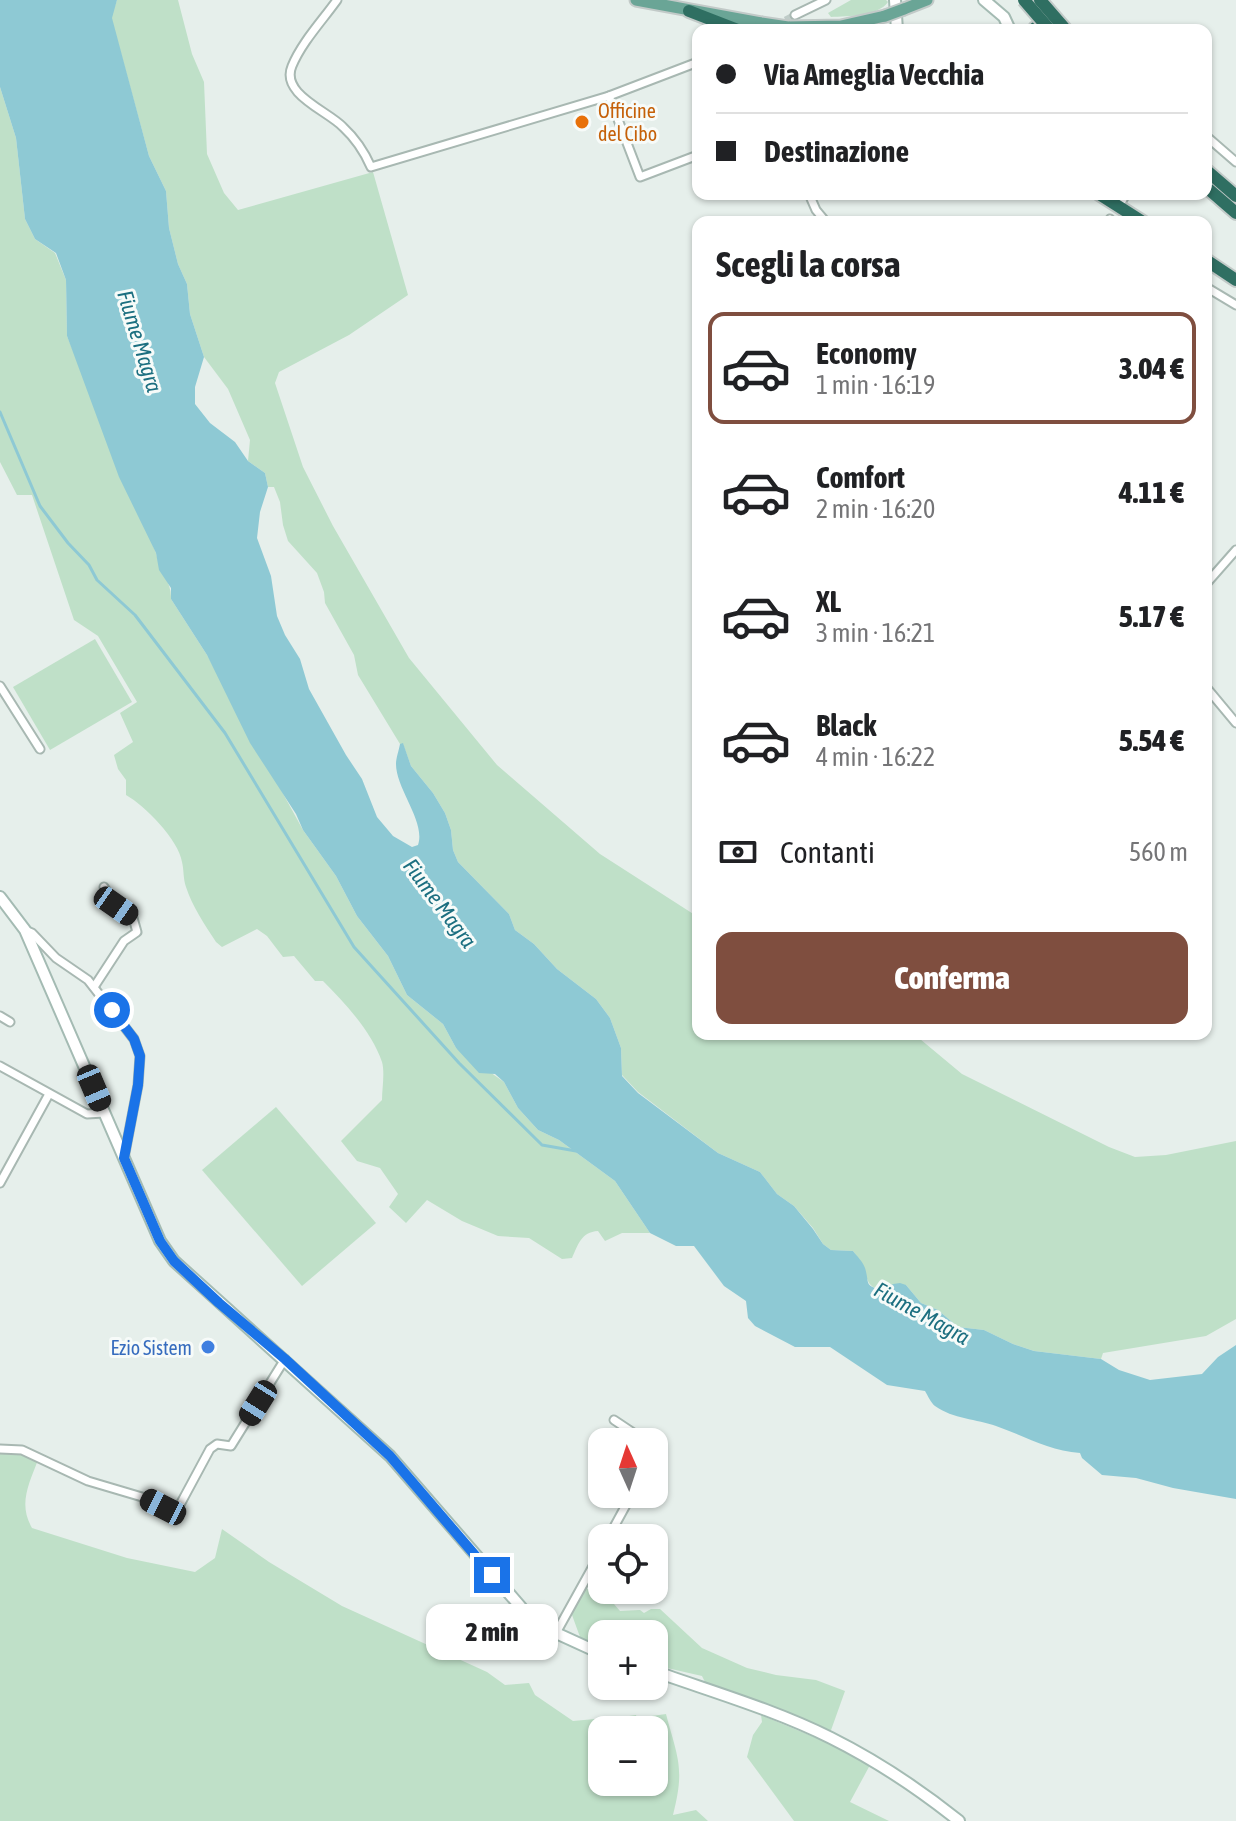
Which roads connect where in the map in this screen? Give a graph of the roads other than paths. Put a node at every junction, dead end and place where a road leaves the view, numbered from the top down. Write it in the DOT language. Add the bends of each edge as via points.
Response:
graph roads {
  1 [pos="337,0"];
  2 [pos="636,0"];
  3 [pos="826,0"];
  4 [pos="927,0"];
  5 [pos="984,0"];
  6 [pos="1024,0"];
  7 [pos="1040,0"];
  8 [pos="900,5"];
  9 [pos="689,11"];
  10 [pos="795,15"];
  11 [pos="723,24"];
  12 [pos="780,24"];
  13 [pos="845,24"];
  14 [pos="1007,24"];
  15 [pos="1045,24"];
  16 [pos="1061,24"];
  17 [pos="692,64"];
  18 [pos="609,96"];
  19 [pos="1212,141"];
  20 [pos="692,157"];
  21 [pos="1236,162"];
  22 [pos="1212,175"];
  23 [pos="1212,192"];
  24 [pos="1236,196"];
  25 [pos="1108,200"];
  26 [pos="1236,213"];
  27 [pos="1134,216"];
  28 [pos="1212,264"];
  29 [pos="1236,280"];
  30 [pos="1212,291"];
  31 [pos="1236,305"];
  32 [pos="1234,555"];
  33 [pos="1212,578"];
  34 [pos="0,686"];
  35 [pos="1212,694"];
  36 [pos="1236,723"];
  37 [pos="40,749"];
  38 [pos="104,887"];
  39 [pos="0,897"];
  40 [pos="25,930"];
  41 [pos="94,987"];
  42 [pos="0,1016"];
  43 [pos="10,1022"];
  44 [pos="0,1066"];
  45 [pos="49,1094"];
  46 [pos="104,1113"];
  47 [pos="124,1158"];
  48 [pos="0,1183"];
  49 [pos="285,1359"];
  50 [pos="614,1420"];
  51 [pos="626,1428"];
  52 [pos="0,1449"];
  53 [pos="588,1575"];
  54 [pos="556,1633"];
  55 [pos="588,1648"];
  56 [pos="668,1676"];
  57 [pos="959,1821"];
  1 -- 18 [label="street" via="291,67 292,87 342,125 363,148 371,167"];
  2 -- 9 [label="main road"];
  3 -- 10 [label="street"];
  4 -- 8 [label="main road"];
  5 -- 14 [label="main road"];
  6 -- 15 [label="highway, bridge"];
  7 -- 16 [label="highway, bridge"];
  8 -- 13 [label="main road, bridge" via="863,22"];
  9 -- 11 [label="highway"];
  9 -- 12 [label="main road, bridge"];
  17 -- 18 [label="street"];
  18 -- 20 [label="street" via="640,177"];
  19 -- 21 [label="street"];
  22 -- 24 [label="highway"];
  23 -- 26 [label="highway"];
  25 -- 27 [label="highway"];
  28 -- 29 [label="highway"];
  30 -- 31 [label="street"];
  32 -- 33 [label="street"];
  34 -- 37 [label="street"];
  35 -- 36 [label="street"];
  38 -- 41 [label="street" via="116,906 133,918 137,932 124,941"];
  39 -- 40 [label="main road"];
  40 -- 41 [label="street"];
  40 -- 46 [label="main road"];
  41 -- 47 [label="street" via="134,1039 140,1056"];
  42 -- 43 [label="street"];
  44 -- 45 [label="street"];
  45 -- 46 [label="street" via="87,1114"];
  45 -- 48 [label="street"];
  46 -- 47 [label="main road"];
  47 -- 49 [label="main road" via="174,1261"];
  49 -- 52 [label="street" via="231,1446 210,1449 175,1514 22,1450"];
  49 -- 54 [label="main road" via="390,1456 526,1613"];
  50 -- 51 [label="street"];
  53 -- 54 [label="street"];
  54 -- 55 [label="main road"];
  56 -- 57 [label="main road" via="833,1739 908,1782"];
}
